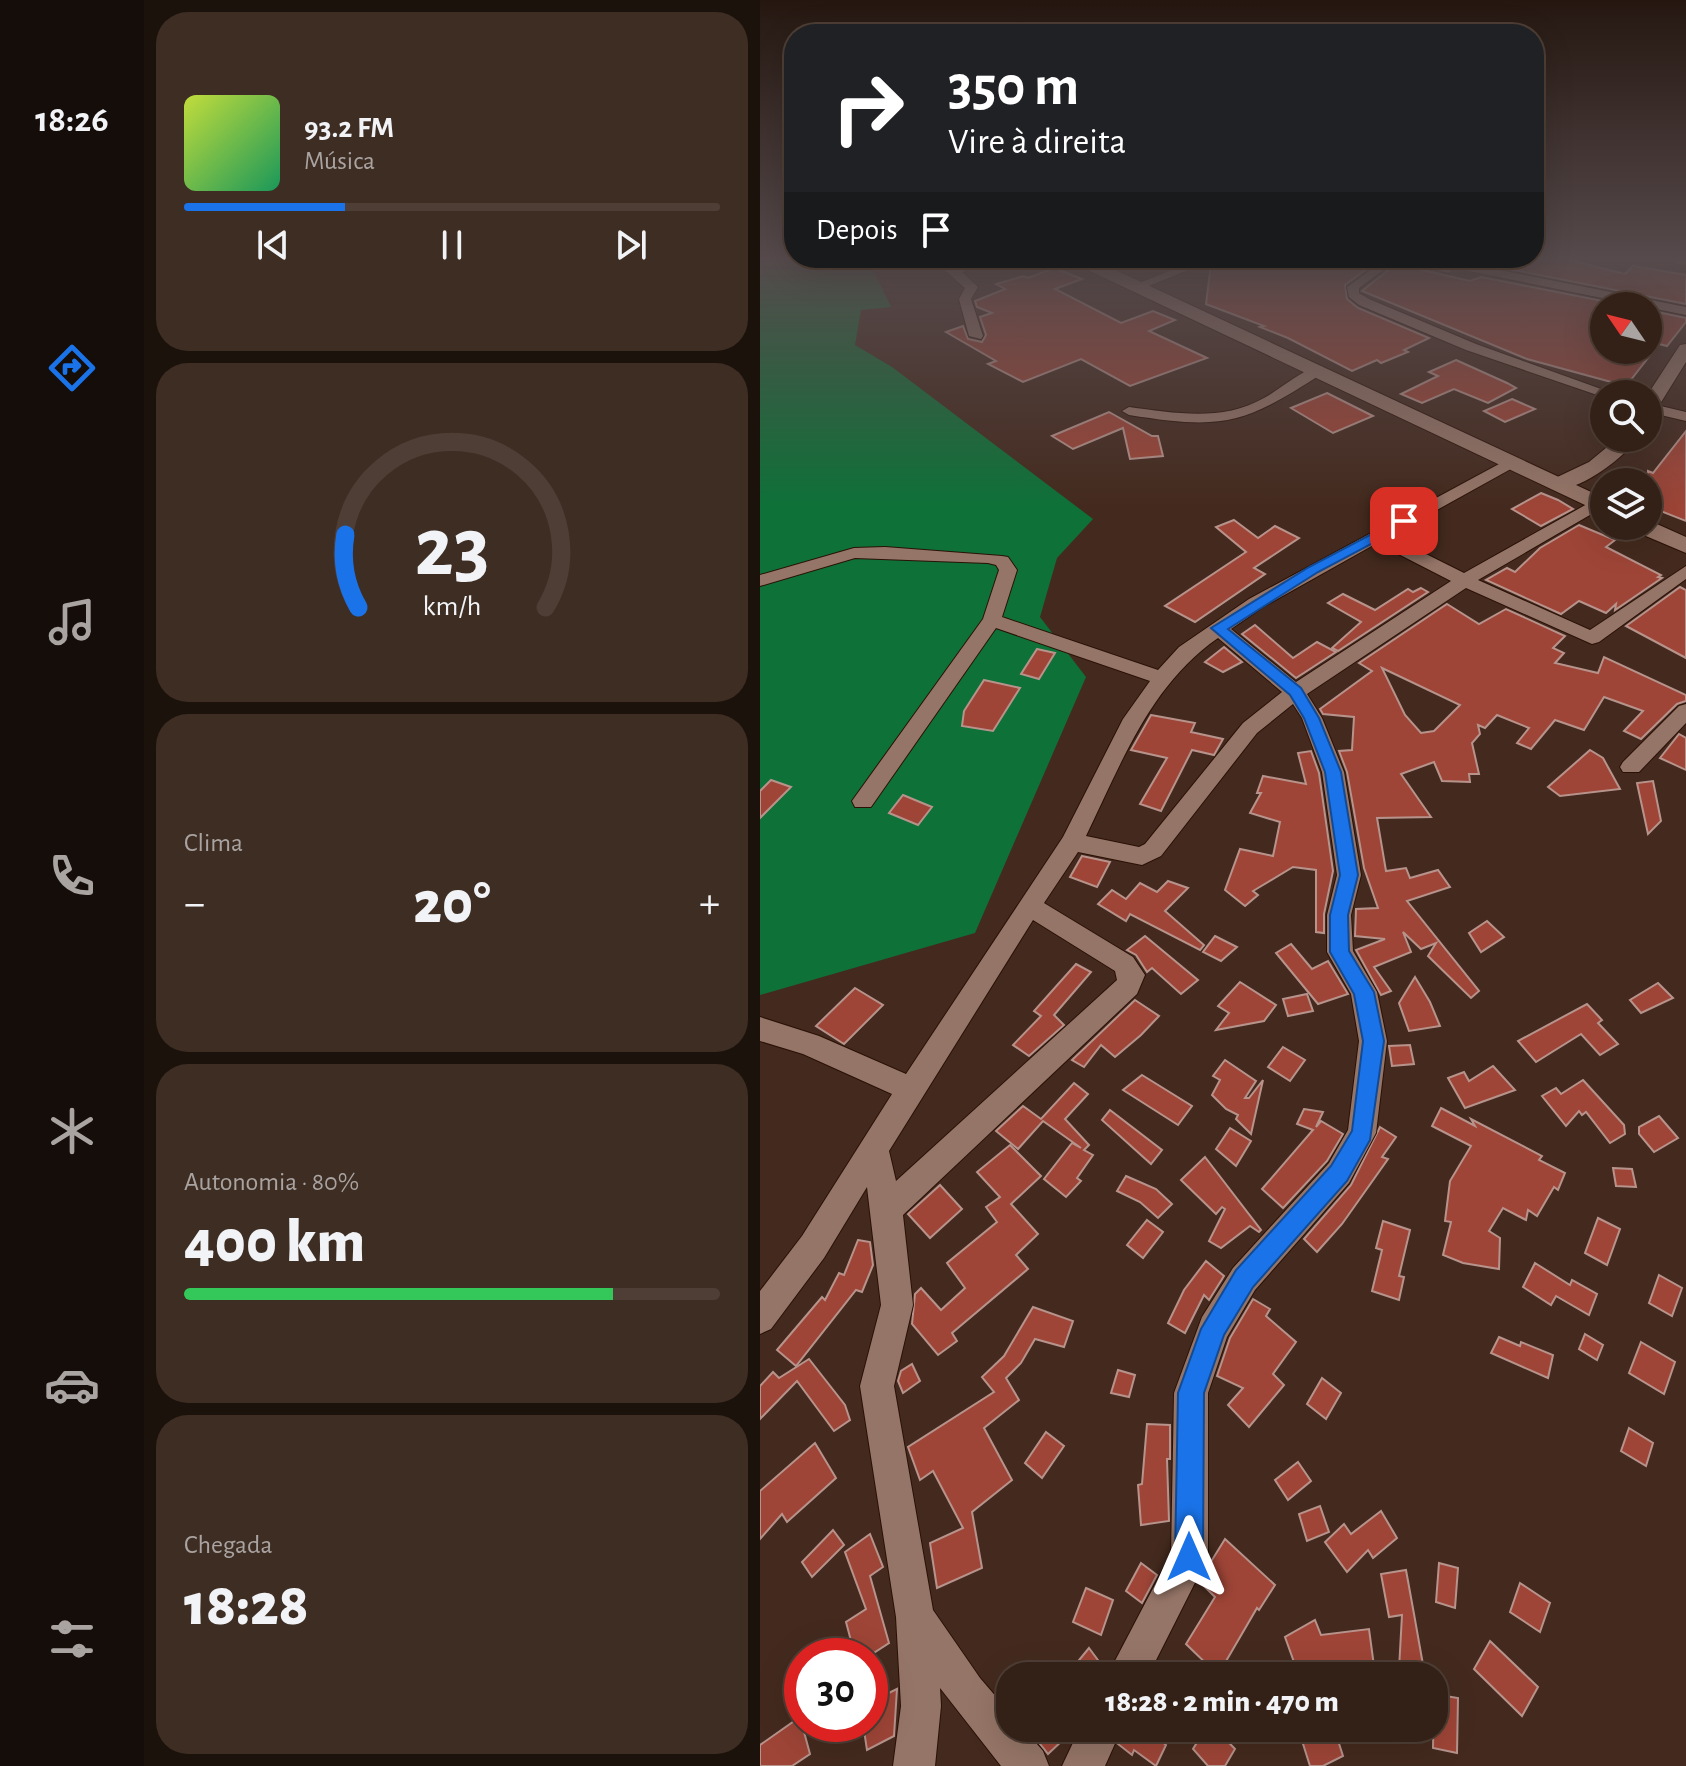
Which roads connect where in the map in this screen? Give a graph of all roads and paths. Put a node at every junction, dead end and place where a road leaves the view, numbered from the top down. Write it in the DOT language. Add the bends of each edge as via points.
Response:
graph roads {
  1 [pos="1260,342"];
  2 [pos="1460,342"];
  3 [pos="1686,349"];
  4 [pos="1318,370"];
  5 [pos="1662,386"];
  6 [pos="1590,388"];
  7 [pos="1129,411"];
  8 [pos="1662,411"];
  9 [pos="1686,417"];
  10 [pos="1616,452"];
  11 [pos="1512,462"];
  12 [pos="1558,484"];
  13 [pos="1590,501"];
  14 [pos="1590,511"];
  15 [pos="1662,535"];
  16 [pos="1377,536"];
  17 [pos="1686,546"];
  18 [pos="1686,571"];
  19 [pos="1467,579"];
  20 [pos="760,581"];
  21 [pos="992,620"];
  22 [pos="1218,628"];
  23 [pos="1162,678"];
  24 [pos="1295,692"];
  25 [pos="1686,711"];
  26 [pos="1631,767"];
  27 [pos="863,801"];
  28 [pos="1072,842"];
  29 [pos="1029,906"];
  30 [pos="760,1029"];
  31 [pos="913,1090"];
  32 [pos="875,1151"];
  33 [pos="887,1209"];
  34 [pos="760,1318"];
  35 [pos="915,1617"];
  36 [pos="1134,1662"];
  37 [pos="1095,1742"];
  38 [pos="914,1766"];
  39 [pos="1028,1766"];
  40 [pos="1083,1766"];
  1 -- 4 [label="main road"];
  2 -- 6 [label="street"];
  3 -- 5 [label="street"];
  4 -- 7 [label="street" via="1234,416"];
  4 -- 11 [label="main road"];
  8 -- 9 [label="street"];
  10 -- 12 [label="street"];
  11 -- 12 [label="main road"];
  11 -- 16 [label="street"];
  12 -- 13 [label="main road"];
  14 -- 19 [label="street"];
  15 -- 17 [label="main road"];
  16 -- 19 [label="street"];
  16 -- 22 [label="street"];
  18 -- 19 [label="street" via="1592,638"];
  19 -- 24 [label="street"];
  20 -- 21 [label="street" via="854,553 988,558 1002,561 1008,570"];
  21 -- 23 [label="street"];
  21 -- 27 [label="street"];
  22 -- 23 [label="street" via="1186,651"];
  22 -- 24 [label="street"];
  23 -- 28 [label="street" via="1133,719"];
  24 -- 28 [label="street" via="1250,728 1153,850 1142,856"];
  24 -- 36 [label="street" via="1312,718 1333,772 1347,860 1340,952 1364,992 1373,1041 1362,1133 1339,1173 1244,1279 1214,1329 1191,1393 1189,1557"];
  25 -- 26 [label="street"];
  28 -- 29 [label="street"];
  29 -- 31 [label="street"];
  29 -- 33 [label="street" via="1124,964 1132,975 1128,986"];
  30 -- 31 [label="street" via="809,1044"];
  31 -- 32 [label="street"];
  32 -- 33 [label="street"];
  32 -- 34 [label="street"];
  33 -- 35 [label="street" via="897,1305 877,1386"];
  35 -- 38 [label="street" via="921,1706"];
  35 -- 39 [label="street" via="966,1692"];
  37 -- 40 [label="street"];
}
